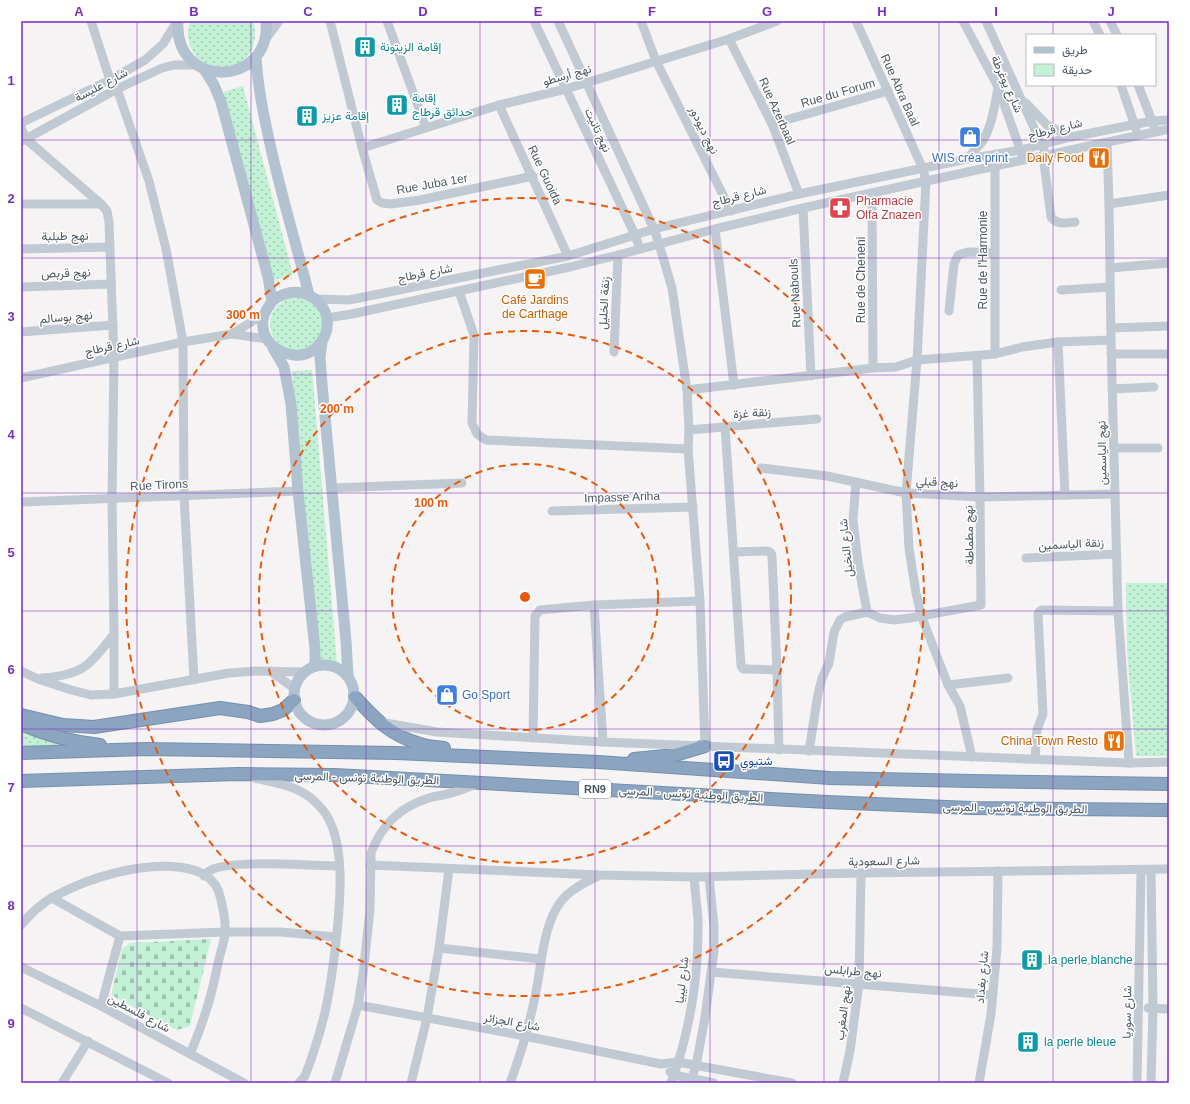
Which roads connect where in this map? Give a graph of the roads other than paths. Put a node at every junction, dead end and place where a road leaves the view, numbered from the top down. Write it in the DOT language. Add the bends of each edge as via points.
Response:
graph roads {
  1 [pos="91,21"];
  2 [pos="178,21"];
  3 [pos="266,21"];
  4 [pos="279,21"];
  5 [pos="330,21"];
  6 [pos="387,21"];
  7 [pos="534,21"];
  8 [pos="558,21"];
  9 [pos="641,21"];
  10 [pos="774,21"];
  11 [pos="856,21"];
  12 [pos="963,21"];
  13 [pos="986,21"];
  14 [pos="1093,21"];
  15 [pos="1110,21"];
  16 [pos="1100,34"];
  17 [pos="1116,34"];
  18 [pos="729,39"];
  19 [pos="265,40"];
  20 [pos="256,58"];
  21 [pos="656,61"];
  22 [pos="200,67"];
  23 [pos="110,80"];
  24 [pos="587,82"];
  25 [pos="1121,86"];
  26 [pos="1138,86"];
  27 [pos="998,87"];
  28 [pos="117,89"];
  29 [pos="566,89"];
  30 [pos="888,91"];
  31 [pos="1018,92"];
  32 [pos="499,105"];
  33 [pos="1169,120"];
  34 [pos="1152,121"];
  35 [pos="21,123"];
  36 [pos="772,124"];
  37 [pos="1135,124"];
  38 [pos="21,127"];
  39 [pos="426,128"];
  40 [pos="1169,130"];
  41 [pos="1157,133"];
  42 [pos="1071,136"];
  43 [pos="1139,136"];
  44 [pos="24,140"];
  45 [pos="1107,142"];
  46 [pos="1042,145"];
  47 [pos="362,148"];
  48 [pos="1021,150"];
  49 [pos="1045,155"];
  50 [pos="967,159"];
  51 [pos="1024,160"];
  52 [pos="995,166"];
  53 [pos="922,169"];
  54 [pos="533,176"];
  55 [pos="926,181"];
  56 [pos="872,193"];
  57 [pos="799,194"];
  58 [pos="1169,195"];
  59 [pos="21,204"];
  60 [pos="101,204"];
  61 [pos="1110,204"];
  62 [pos="803,208"];
  63 [pos="731,211"];
  64 [pos="1075,222"];
  65 [pos="654,229"];
  66 [pos="715,229"];
  67 [pos="635,235"];
  68 [pos="660,244"];
  69 [pos="109,247"];
  70 [pos="21,249"];
  71 [pos="640,249"];
  72 [pos="995,252"];
  73 [pos="618,255"];
  74 [pos="568,256"];
  75 [pos="1169,263"];
  76 [pos="1110,268"];
  77 [pos="111,284"];
  78 [pos="21,287"];
  79 [pos="1110,287"];
  80 [pos="1061,290"];
  81 [pos="459,291"];
  82 [pos="312,297"];
  83 [pos="272,301"];
  84 [pos="949,312"];
  85 [pos="264,314"];
  86 [pos="327,318"];
  87 [pos="113,325"];
  88 [pos="1169,326"];
  89 [pos="1111,328"];
  90 [pos="21,332"];
  91 [pos="232,334"];
  92 [pos="1111,340"];
  93 [pos="183,342"];
  94 [pos="322,342"];
  95 [pos="1058,342"];
  96 [pos="270,343"];
  97 [pos="614,352"];
  98 [pos="995,354"];
  99 [pos="1111,354"];
  100 [pos="1169,354"];
  101 [pos="977,356"];
  102 [pos="114,358"];
  103 [pos="917,360"];
  104 [pos="873,368"];
  105 [pos="811,376"];
  106 [pos="21,377"];
  107 [pos="734,385"];
  108 [pos="1154,387"];
  109 [pos="1112,389"];
  110 [pos="687,390"];
  111 [pos="817,419"];
  112 [pos="726,426"];
  113 [pos="689,430"];
  114 [pos="1114,448"];
  115 [pos="1158,448"];
  116 [pos="688,449"];
  117 [pos="761,468"];
  118 [pos="856,482"];
  119 [pos="462,483"];
  120 [pos="332,488"];
  121 [pos="298,491"];
  122 [pos="906,493"];
  123 [pos="1115,494"];
  124 [pos="1065,495"];
  125 [pos="184,496"];
  126 [pos="980,497"];
  127 [pos="112,500"];
  128 [pos="21,502"];
  129 [pos="693,507"];
  130 [pos="552,511"];
  131 [pos="735,552"];
  132 [pos="1117,554"];
  133 [pos="1026,558"];
  134 [pos="700,601"];
  135 [pos="594,605"];
  136 [pos="1118,611"];
  137 [pos="867,612"];
  138 [pos="921,615"];
  139 [pos="114,634"];
  140 [pos="315,666"];
  141 [pos="777,670"];
  142 [pos="21,671"];
  143 [pos="270,671"];
  144 [pos="304,672"];
  145 [pos="348,676"];
  146 [pos="1008,678"];
  147 [pos="38,679"];
  148 [pos="194,680"];
  149 [pos="948,685"];
  150 [pos="294,688"];
  151 [pos="114,694"];
  152 [pos="354,697"];
  153 [pos="294,700"];
  154 [pos="21,716"];
  155 [pos="377,721"];
  156 [pos="21,724"];
  157 [pos="533,738"];
  158 [pos="603,742"];
  159 [pos="705,746"];
  160 [pos="146,749"];
  161 [pos="779,750"];
  162 [pos="809,751"];
  163 [pos="21,753"];
  164 [pos="972,757"];
  165 [pos="529,759"];
  166 [pos="1035,759"];
  167 [pos="598,762"];
  168 [pos="1129,762"];
  169 [pos="1169,762"];
  170 [pos="238,774"];
  171 [pos="21,781"];
  172 [pos="479,784"];
  173 [pos="1169,784"];
  174 [pos="1169,810"];
  175 [pos="370,865"];
  176 [pos="339,866"];
  177 [pos="449,869"];
  178 [pos="1169,869"];
  179 [pos="1140,870"];
  180 [pos="1151,870"];
  181 [pos="998,871"];
  182 [pos="861,873"];
  183 [pos="599,875"];
  184 [pos="204,876"];
  185 [pos="694,877"];
  186 [pos="709,877"];
  187 [pos="52,898"];
  188 [pos="21,925"];
  189 [pos="225,932"];
  190 [pos="120,936"];
  191 [pos="336,937"];
  192 [pos="438,948"];
  193 [pos="541,959"];
  194 [pos="21,967"];
  195 [pos="711,972"];
  196 [pos="858,983"];
  197 [pos="992,995"];
  198 [pos="358,1005"];
  199 [pos="101,1006"];
  200 [pos="1139,1007"];
  201 [pos="21,1008"];
  202 [pos="1153,1008"];
  203 [pos="1169,1009"];
  204 [pos="427,1018"];
  205 [pos="526,1036"];
  206 [pos="88,1041"];
  207 [pos="190,1054"];
  208 [pos="678,1062"];
  209 [pos="661,1064"];
  210 [pos="696,1066"];
  211 [pos="672,1079"];
  212 [pos="691,1081"];
  213 [pos="62,1083"];
  214 [pos="168,1083"];
  215 [pos="244,1083"];
  216 [pos="299,1083"];
  217 [pos="335,1083"];
  218 [pos="411,1083"];
  219 [pos="510,1083"];
  220 [pos="714,1083"];
  221 [pos="792,1083"];
  222 [pos="843,1083"];
  223 [pos="979,1083"];
  224 [pos="1137,1083"];
  225 [pos="1151,1083"];
  1 -- 23 [label="street"];
  2 -- 22 [label="main road" via="177,30 181,45 188,58"];
  2 -- 23 [label="street, شارع عليسة" via="163,44 145,60"];
  3 -- 19 [label="main road"];
  4 -- 19 [label="street"];
  5 -- 47 [label="street, Rue Juba 1er"];
  6 -- 39 [label="street"];
  7 -- 29 [label="street, نهج تانيت"];
  8 -- 24 [label="street"];
  9 -- 21 [label="street, نهج ديودور"];
  10 -- 18 [label="street, نهج أرسطو"];
  11 -- 30 [label="street, Rue Abra Baal"];
  12 -- 27 [label="street, شارع يوغرطة"];
  13 -- 31 [label="street, شارع يوغرطة"];
  14 -- 16 [label="street"];
  15 -- 17 [label="street"];
  18 -- 21 [label="street, نهج أرسطو"];
  18 -- 36 [label="street, Rue Azerbaal"];
  19 -- 20 [label="main road"];
  20 -- 22 [label="main road" via="245,67 232,72 218,73"];
  20 -- 82 [label="main road" via="263,115 285,209"];
  21 -- 24 [label="street, نهج أرسطو"];
  21 -- 63 [label="street, نهج ديودور"];
  22 -- 28 [label="street, شارع عليسة" via="174,65 162,68"];
  22 -- 83 [label="main road" via="214,85 221,102"];
  23 -- 35 [label="street, شارع عليسة"];
  24 -- 29 [label="street, نهج أرسطو"];
  24 -- 65 [label="street"];
  25 -- 37 [label="street"];
  26 -- 34 [label="street"];
  27 -- 48 [label="street, شارع يوغرطة"];
  27 -- 50 [label="street" via="993,114 985,136"];
  28 -- 44 [label="street, شارع عليسة"];
  28 -- 93 [label="street" via="149,181 166,249"];
  29 -- 32 [label="street, نهج أرسطو"];
  29 -- 67 [label="street, نهج تانيت"];
  30 -- 36 [label="street, Rue du Forum"];
  30 -- 53 [label="street, Rue Abra Baal"];
  31 -- 42 [label="street" via="1047,124"];
  31 -- 46 [label="street, شارع يوغرطة"];
  32 -- 39 [label="street, نهج أرسطو"];
  32 -- 54 [label="street, Rue Guoida"];
  33 -- 34 [label="street, شارع قرطاج"];
  34 -- 37 [label="street, شارع قرطاج"];
  34 -- 41 [label="street"];
  36 -- 57 [label="street, Rue Azerbaal"];
  37 -- 42 [label="street, شارع قرطاج"];
  37 -- 43 [label="street"];
  38 -- 44 [label="street"];
  39 -- 47 [label="street, نهج أرسطو"];
  40 -- 41 [label="street, شارع قرطاج"];
  41 -- 43 [label="street, شارع قرطاج"];
  42 -- 46 [label="street, شارع قرطاج"];
  43 -- 45 [label="street, شارع قرطاج"];
  44 -- 60 [label="street"];
  45 -- 49 [label="street, شارع قرطاج"];
  45 -- 61 [label="street, نهج الياسمين"];
  46 -- 48 [label="street, شارع قرطاج"];
  46 -- 49 [label="street, شارع يوغرطة"];
  47 -- 54 [label="street, Rue Juba 1er" via="375,197 382,203 420,200"];
  48 -- 50 [label="street, شارع قرطاج"];
  48 -- 51 [label="street, شارع يوغرطة"];
  49 -- 51 [label="street, شارع قرطاج"];
  49 -- 64 [label="street, شارع يوغرطة" via="1051,217 1059,223"];
  50 -- 53 [label="street, شارع قرطاج"];
  51 -- 52 [label="street, شارع قرطاج"];
  52 -- 55 [label="street, شارع قرطاج"];
  52 -- 72 [label="street, Rue de l'Harmonie"];
  53 -- 55 [label="street, Rue Abra Baal"];
  53 -- 57 [label="street, شارع قرطاج"];
  54 -- 74 [label="street, Rue Guoida"];
  55 -- 56 [label="street, شارع قرطاج"];
  55 -- 103 [label="street"];
  56 -- 62 [label="street, شارع قرطاج"];
  56 -- 104 [label="street, Rue de Cheneni"];
  57 -- 63 [label="street, شارع قرطاج"];
  58 -- 61 [label="street"];
  59 -- 60 [label="street"];
  60 -- 69 [label="street" via="107,211"];
  61 -- 76 [label="street, نهج الياسمين"];
  62 -- 66 [label="street, شارع قرطاج"];
  62 -- 105 [label="street, Rue Nabouls"];
  63 -- 65 [label="street, شارع قرطاج"];
  65 -- 67 [label="street, شارع قرطاج"];
  65 -- 68 [label="street"];
  66 -- 68 [label="street, شارع قرطاج"];
  66 -- 107 [label="street"];
  67 -- 71 [label="street, نهج تانيت"];
  67 -- 74 [label="street, شارع قرطاج"];
  68 -- 71 [label="street, شارع قرطاج"];
  68 -- 110 [label="street" via="672,288"];
  69 -- 70 [label="street, نهج طبلبة"];
  69 -- 77 [label="street"];
  71 -- 73 [label="street, شارع قرطاج"];
  72 -- 84 [label="street" via="968,252 958,255 954,264"];
  72 -- 98 [label="street, Rue de l'Harmonie"];
  73 -- 81 [label="street, شارع قرطاج"];
  73 -- 97 [label="street, زنقة الخليل"];
  74 -- 82 [label="street, شارع قرطاج" via="349,300"];
  75 -- 76 [label="street"];
  76 -- 79 [label="street, نهج الياسمين"];
  77 -- 78 [label="street, نهج قربص"];
  77 -- 87 [label="street"];
  79 -- 80 [label="street"];
  79 -- 89 [label="street, نهج الياسمين"];
  81 -- 86 [label="street, شارع قرطاج"];
  81 -- 116 [label="street" via="474,335 472,424 477,434 486,440"];
  82 -- 83 [label="main road" via="299,292 289,292"];
  82 -- 86 [label="main road" via="323,308"];
  83 -- 85 [label="main road"];
  85 -- 91 [label="street, شارع قرطاج"];
  85 -- 96 [label="main road" via="263,327"];
  86 -- 94 [label="main road" via="327,331"];
  87 -- 90 [label="street, نهج بوسالم"];
  87 -- 102 [label="street"];
  88 -- 89 [label="street"];
  89 -- 92 [label="street, نهج الياسمين"];
  91 -- 93 [label="street, شارع قرطاج"];
  91 -- 96 [label="street, شارع قرطاج"];
  92 -- 95 [label="street"];
  92 -- 99 [label="street, نهج الياسمين"];
  93 -- 102 [label="street, شارع قرطاج"];
  93 -- 125 [label="street"];
  94 -- 96 [label="main road" via="312,352 299,356 285,354"];
  94 -- 120 [label="main road" via="320,357"];
  95 -- 98 [label="street"];
  95 -- 124 [label="street"];
  96 -- 121 [label="main road" via="284,367 291,404"];
  98 -- 101 [label="street"];
  99 -- 100 [label="street"];
  99 -- 109 [label="street, نهج الياسمين"];
  101 -- 103 [label="street"];
  101 -- 126 [label="street, نهج مطماطة"];
  102 -- 106 [label="street, شارع قرطاج"];
  102 -- 127 [label="street"];
  103 -- 104 [label="street" via="896,367"];
  103 -- 122 [label="street"];
  104 -- 105 [label="street"];
  105 -- 107 [label="street"];
  107 -- 110 [label="street"];
  108 -- 109 [label="street"];
  109 -- 114 [label="street, نهج الياسمين"];
  110 -- 113 [label="street"];
  111 -- 112 [label="street, زنقة غزة"];
  112 -- 113 [label="street, زنقة غزة"];
  112 -- 131 [label="street"];
  113 -- 116 [label="street"];
  114 -- 115 [label="street"];
  114 -- 123 [label="street, نهج الياسمين"];
  116 -- 129 [label="street"];
  117 -- 118 [label="street, نهج قبلي"];
  118 -- 122 [label="street, نهج قبلي"];
  118 -- 137 [label="street, شارع النخيل" via="853,520"];
  119 -- 120 [label="street"];
  120 -- 145 [label="main road"];
  121 -- 125 [label="street, Rue Tirons"];
  121 -- 140 [label="main road"];
  122 -- 126 [label="street, نهج قبلي"];
  122 -- 138 [label="street" via="909,548"];
  123 -- 124 [label="street, نهج قبلي"];
  123 -- 132 [label="street, نهج الياسمين"];
  124 -- 126 [label="street, نهج قبلي"];
  125 -- 127 [label="street, Rue Tirons"];
  125 -- 148 [label="street"];
  126 -- 138 [label="street, نهج مطماطة" via="981,605"];
  127 -- 128 [label="street, Rue Tirons"];
  127 -- 139 [label="street"];
  129 -- 130 [label="street, Impasse Ariha"];
  129 -- 134 [label="street"];
  131 -- 141 [label="street" via="741,666 748,670"];
  131 -- 141 [label="street" via="768,551 772,556"];
  132 -- 133 [label="street, زنقة الياسمين"];
  132 -- 136 [label="street, نهج الياسمين"];
  134 -- 135 [label="street"];
  134 -- 159 [label="street"];
  135 -- 157 [label="street" via="540,610 535,616"];
  135 -- 158 [label="street"];
  136 -- 166 [label="street" via="1039,612 1043,714 1037,730"];
  136 -- 168 [label="street, نهج الياسمين"];
  137 -- 138 [label="street" via="880,618 894,620"];
  137 -- 162 [label="street" via="842,618 834,632 829,663 818,694"];
  138 -- 149 [label="street"];
  139 -- 147 [label="street" via="84,667 63,676"];
  139 -- 151 [label="street"];
  140 -- 144 [label="main road"];
  140 -- 145 [label="main road" via="335,666"];
  141 -- 161 [label="street"];
  142 -- 147 [label="street"];
  143 -- 144 [label="street"];
  143 -- 148 [label="street" via="229,673"];
  143 -- 150 [label="street"];
  144 -- 150 [label="main road"];
  145 -- 152 [label="main road"];
  146 -- 149 [label="street"];
  147 -- 151 [label="street" via="91,695"];
  148 -- 151 [label="street"];
  149 -- 164 [label="street" via="960,706"];
  150 -- 153 [label="main road"];
  152 -- 153 [label="main road" via="353,705 344,718 330,725 314,724 307,720"];
  152 -- 155 [label="highway"];
  153 -- 154 [label="highway" via="283,710 260,716 220,708 94,727 63,725"];
  155 -- 157 [label="street" via="437,732"];
  155 -- 165 [label="highway" via="420,745"];
  156 -- 160 [label="highway" via="81,743"];
  157 -- 158 [label="street"];
  158 -- 159 [label="street"];
  159 -- 161 [label="street"];
  159 -- 167 [label="highway" via="675,755"];
  160 -- 163 [label="highway, الطريق الوطنية تونس - المرسى / RN9"];
  160 -- 165 [label="highway, الطريق الوطنية تونس - المرسى / RN9" via="335,751"];
  161 -- 162 [label="street"];
  162 -- 164 [label="street"];
  164 -- 166 [label="street"];
  165 -- 167 [label="highway, الطريق الوطنية تونس - المرسى / RN9"];
  166 -- 168 [label="street"];
  167 -- 173 [label="highway, الطريق الوطنية تونس - المرسى / RN9" via="830,778"];
  168 -- 169 [label="street"];
  170 -- 171 [label="highway, الطريق الوطنية تونس - المرسى / RN9"];
  170 -- 172 [label="highway, الطريق الوطنية تونس - المرسى / RN9" via="335,775"];
  170 -- 176 [label="street" via="293,787 310,797 323,810 331,825"];
  172 -- 174 [label="highway, الطريق الوطنية تونس - المرسى / RN9" via="971,808"];
  172 -- 175 [label="street" via="429,797 402,810 387,823 380,834 371,853"];
  175 -- 177 [label="street, شارع السعودية"];
  175 -- 198 [label="street" via="370,910"];
  176 -- 184 [label="street" via="243,864 211,870"];
  176 -- 191 [label="street" via="340,911"];
  177 -- 183 [label="street, شارع السعودية"];
  177 -- 192 [label="street"];
  178 -- 180 [label="street, شارع السعودية"];
  179 -- 180 [label="street, شارع السعودية"];
  179 -- 181 [label="street, شارع السعودية"];
  179 -- 200 [label="street, شارع سوريا"];
  180 -- 202 [label="street"];
  181 -- 182 [label="street, شارع السعودية"];
  181 -- 197 [label="street, شارع بغداد" via="998,928"];
  182 -- 186 [label="street, شارع السعودية"];
  182 -- 196 [label="street, نهج المغرب"];
  183 -- 185 [label="street, شارع السعودية"];
  183 -- 193 [label="street" via="566,895 556,909"];
  184 -- 187 [label="street" via="184,868 142,868 86,882"];
  184 -- 189 [label="street" via="218,889"];
  185 -- 186 [label="street, شارع السعودية"];
  185 -- 208 [label="street, شارع ليبيا" via="698,919 697,957 690,1016"];
  186 -- 195 [label="street" via="714,926"];
  187 -- 188 [label="street" via="30,914"];
  187 -- 190 [label="street"];
  189 -- 190 [label="street"];
  189 -- 191 [label="street" via="281,932"];
  189 -- 207 [label="street" via="214,987"];
  190 -- 199 [label="street"];
  191 -- 216 [label="street" via="326,1011 305,1076"];
  192 -- 193 [label="street"];
  192 -- 204 [label="street"];
  193 -- 205 [label="street"];
  194 -- 199 [label="street, شارع فلسطين"];
  195 -- 196 [label="street, نهج طرابلس"];
  195 -- 210 [label="street"];
  196 -- 197 [label="street, نهج طرابلس"];
  196 -- 222 [label="street, نهج المغرب" via="850,1051"];
  197 -- 223 [label="street, شارع بغداد"];
  198 -- 204 [label="street, شارع الجزائر"];
  198 -- 217 [label="street"];
  199 -- 207 [label="street, شارع فلسطين"];
  200 -- 202 [label="street"];
  200 -- 224 [label="street, شارع سوريا"];
  201 -- 206 [label="street"];
  202 -- 203 [label="street"];
  202 -- 225 [label="street"];
  204 -- 205 [label="street, شارع الجزائر"];
  204 -- 218 [label="street"];
  205 -- 209 [label="street, شارع الجزائر"];
  205 -- 219 [label="street"];
  206 -- 213 [label="street"];
  206 -- 214 [label="street"];
  207 -- 215 [label="street, شارع فلسطين"];
  208 -- 209 [label="street, شارع الجزائر"];
  208 -- 210 [label="street, شارع الجزائر"];
  208 -- 211 [label="street, شارع ليبيا"];
  209 -- 211 [label="street, شارع الجزائر"];
  210 -- 212 [label="street"];
  210 -- 221 [label="street, شارع الجزائر"];
  211 -- 212 [label="street, شارع الجزائر"];
  212 -- 220 [label="street, شارع الجزائر"];
}
